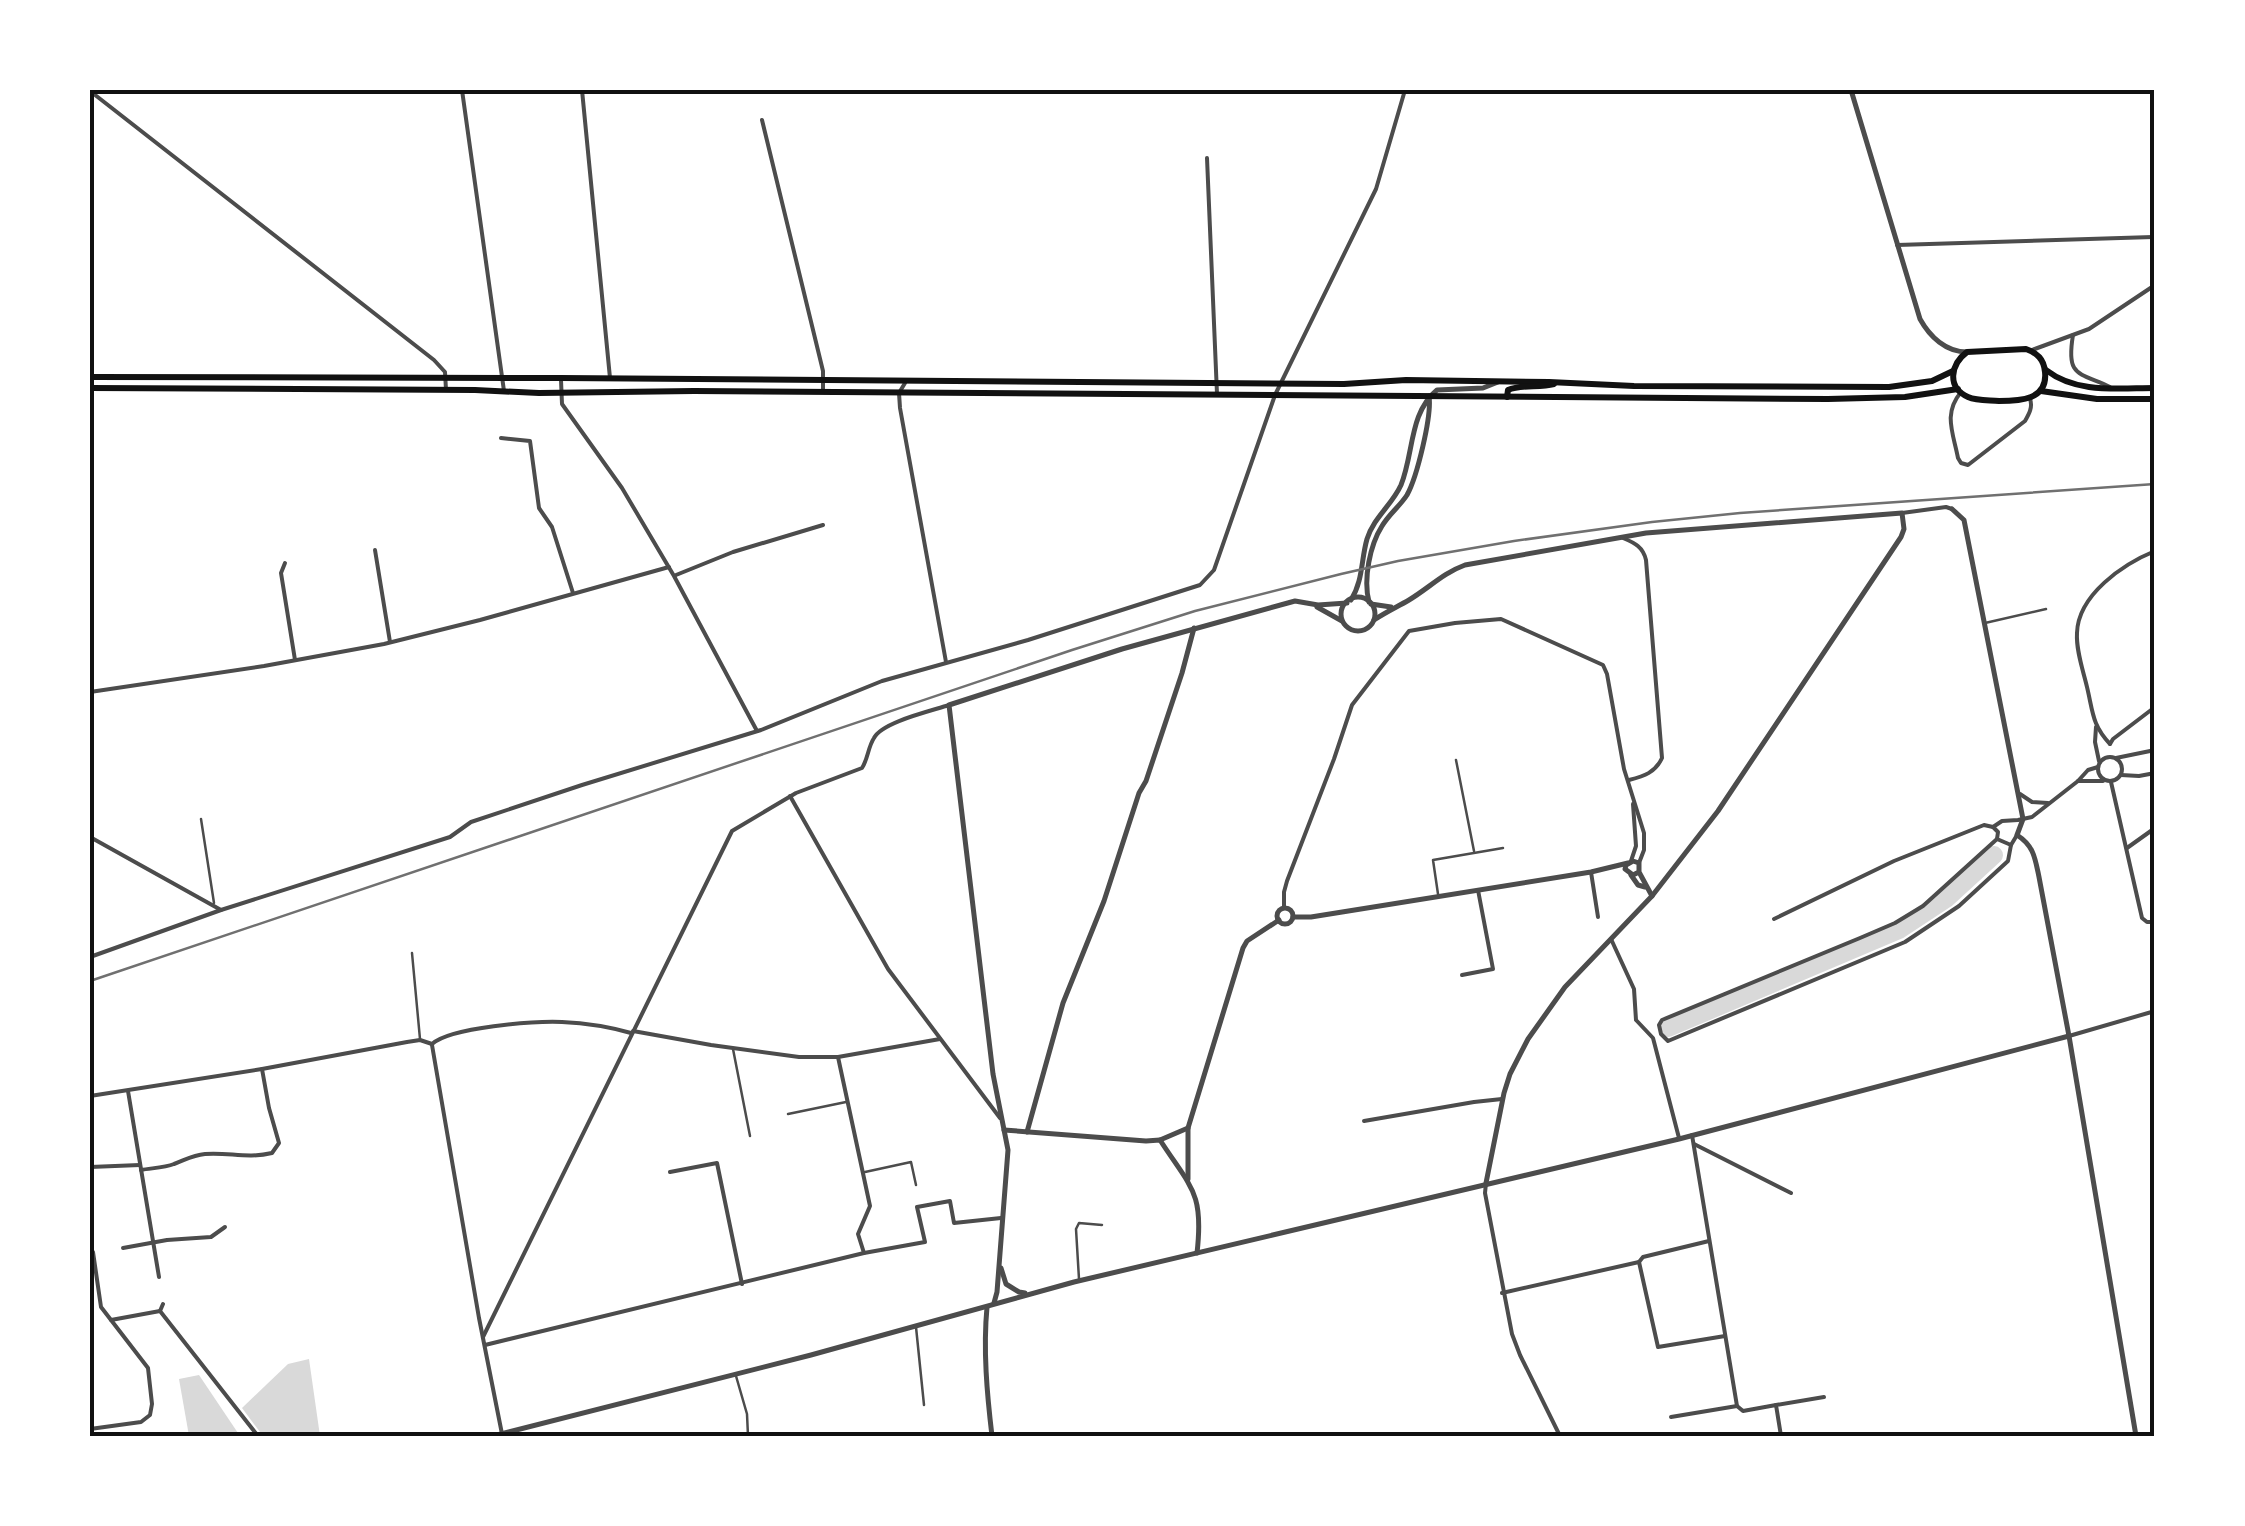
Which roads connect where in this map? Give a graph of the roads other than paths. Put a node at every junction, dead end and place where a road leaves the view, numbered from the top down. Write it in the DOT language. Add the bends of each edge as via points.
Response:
graph roads {
  1 [pos="462,90"];
  2 [pos="582,90"];
  3 [pos="1405,90"];
  4 [pos="1851,90"];
  5 [pos="90,91"];
  6 [pos="762,120"];
  7 [pos="1207,158"];
  8 [pos="2154,237"];
  9 [pos="1897,245"];
  10 [pos="2155,285"];
  11 [pos="2073,335"];
  12 [pos="2050,342"];
  13 [pos="1950,350"];
  14 [pos="2028,350"];
  15 [pos="1967,352"];
  16 [pos="2044,366"];
  17 [pos="1954,368"];
  18 [pos="90,377"];
  19 [pos="446,378"];
  20 [pos="503,378"];
  21 [pos="561,378"];
  22 [pos="610,378"];
  23 [pos="823,380"];
  24 [pos="908,380"];
  25 [pos="1413,380"];
  26 [pos="1500,381"];
  27 [pos="1216,382"];
  28 [pos="1280,383"];
  29 [pos="1560,383"];
  30 [pos="1661,386"];
  31 [pos="90,388"];
  32 [pos="2112,388"];
  33 [pos="2155,388"];
  34 [pos="446,390"];
  35 [pos="1959,390"];
  36 [pos="504,391"];
  37 [pos="823,392"];
  38 [pos="2040,392"];
  39 [pos="561,393"];
  40 [pos="899,393"];
  41 [pos="1204,394"];
  42 [pos="1217,394"];
  43 [pos="1274,395"];
  44 [pos="1430,396"];
  45 [pos="1507,397"];
  46 [pos="1660,398"];
  47 [pos="2030,398"];
  48 [pos="2155,399"];
  49 [pos="501,438"];
  50 [pos="1952,509"];
  51 [pos="1902,513"];
  52 [pos="824,525"];
  53 [pos="1646,533"];
  54 [pos="1622,538"];
  55 [pos="1635,543"];
  56 [pos="375,550"];
  57 [pos="2155,551"];
  58 [pos="285,563"];
  59 [pos="670,568"];
  60 [pos="674,576"];
  61 [pos="574,594"];
  62 [pos="1349,601"];
  63 [pos="1310,603"];
  64 [pos="1370,603"];
  65 [pos="1391,608"];
  66 [pos="2046,609"];
  67 [pos="1374,620"];
  68 [pos="1344,622"];
  69 [pos="1984,623"];
  70 [pos="1194,628"];
  71 [pos="390,642"];
  72 [pos="294,660"];
  73 [pos="946,662"];
  74 [pos="90,692"];
  75 [pos="949,705"];
  76 [pos="2155,707"];
  77 [pos="2096,726"];
  78 [pos="757,731"];
  79 [pos="2110,744"];
  80 [pos="2155,750"];
  81 [pos="2112,757"];
  82 [pos="1456,760"];
  83 [pos="2099,765"];
  84 [pos="2155,773"];
  85 [pos="2121,775"];
  86 [pos="1627,781"];
  87 [pos="2078,781"];
  88 [pos="2104,781"];
  89 [pos="2112,782"];
  90 [pos="2018,793"];
  91 [pos="790,796"];
  92 [pos="2048,803"];
  93 [pos="201,819"];
  94 [pos="2022,819"];
  95 [pos="1992,827"];
  96 [pos="2155,828"];
  97 [pos="2017,835"];
  98 [pos="90,837"];
  99 [pos="1998,839"];
  100 [pos="2010,846"];
  101 [pos="1502,848"];
  102 [pos="2127,848"];
  103 [pos="1474,853"];
  104 [pos="1633,862"];
  105 [pos="1599,869"];
  106 [pos="1591,872"];
  107 [pos="1633,873"];
  108 [pos="1478,890"];
  109 [pos="1439,896"];
  110 [pos="1652,896"];
  111 [pos="214,904"];
  112 [pos="1284,908"];
  113 [pos="221,910"];
  114 [pos="1598,916"];
  115 [pos="1293,918"];
  116 [pos="1774,919"];
  117 [pos="1279,920"];
  118 [pos="2155,922"];
  119 [pos="1611,939"];
  120 [pos="412,952"];
  121 [pos="90,957"];
  122 [pos="1462,975"];
  123 [pos="2155,1011"];
  124 [pos="632,1032"];
  125 [pos="2069,1036"];
  126 [pos="940,1039"];
  127 [pos="420,1040"];
  128 [pos="432,1044"];
  129 [pos="732,1048"];
  130 [pos="838,1057"];
  131 [pos="262,1069"];
  132 [pos="128,1090"];
  133 [pos="90,1096"];
  134 [pos="1502,1100"];
  135 [pos="848,1101"];
  136 [pos="788,1114"];
  137 [pos="1001,1119"];
  138 [pos="1364,1121"];
  139 [pos="1188,1128"];
  140 [pos="1004,1130"];
  141 [pos="1027,1132"];
  142 [pos="1692,1135"];
  143 [pos="750,1136"];
  144 [pos="1679,1139"];
  145 [pos="1160,1140"];
  146 [pos="1694,1144"];
  147 [pos="90,1167"];
  148 [pos="140,1167"];
  149 [pos="670,1172"];
  150 [pos="863,1172"];
  151 [pos="1188,1179"];
  152 [pos="1486,1184"];
  153 [pos="916,1186"];
  154 [pos="1790,1193"];
  155 [pos="1002,1218"];
  156 [pos="1102,1226"];
  157 [pos="225,1227"];
  158 [pos="153,1242"];
  159 [pos="1709,1242"];
  160 [pos="123,1248"];
  161 [pos="104,1250"];
  162 [pos="91,1252"];
  163 [pos="864,1253"];
  164 [pos="1198,1253"];
  165 [pos="1000,1260"];
  166 [pos="1639,1262"];
  167 [pos="159,1277"];
  168 [pos="1079,1281"];
  169 [pos="742,1284"];
  170 [pos="1502,1292"];
  171 [pos="1030,1294"];
  172 [pos="163,1304"];
  173 [pos="990,1306"];
  174 [pos="160,1311"];
  175 [pos="112,1320"];
  176 [pos="916,1326"];
  177 [pos="484,1336"];
  178 [pos="1726,1336"];
  179 [pos="485,1346"];
  180 [pos="736,1374"];
  181 [pos="1824,1396"];
  182 [pos="1776,1405"];
  183 [pos="924,1406"];
  184 [pos="1737,1406"];
  185 [pos="1671,1417"];
  186 [pos="90,1429"];
  187 [pos="496,1435"];
  188 [pos="1557,1435"];
  189 [pos="258,1436"];
  190 [pos="748,1436"];
  191 [pos="992,1436"];
  192 [pos="1782,1436"];
  193 [pos="2136,1436"];
  1 -- 20 [label="street"];
  2 -- 22 [label="street"];
  3 -- 28 [label="street" via="1376,189"];
  4 -- 9 [label="street"];
  5 -- 19 [label="street" via="434,360"];
  6 -- 23 [label="street"];
  7 -- 27 [label="street"];
  8 -- 9 [label="street"];
  9 -- 13 [label="street" via="1920,320"];
  10 -- 11 [label="street"];
  11 -- 12 [label="street"];
  11 -- 32 [label="street" via="2075,369"];
  12 -- 14 [label="street"];
  12 -- 16 [label="street"];
  13 -- 15 [label="street"];
  13 -- 17 [label="street"];
  14 -- 15 [label="main road"];
  14 -- 16 [label="main road"];
  15 -- 17 [label="main road"];
  16 -- 32 [label="main road" via="2072,384"];
  16 -- 38 [label="main road"];
  17 -- 30 [label="main road" via="1932,381 1889,387"];
  17 -- 35 [label="main road"];
  18 -- 19 [label="main road"];
  19 -- 20 [label="main road"];
  19 -- 34 [label="street"];
  20 -- 21 [label="main road"];
  20 -- 36 [label="street"];
  21 -- 22 [label="main road"];
  21 -- 39 [label="street"];
  22 -- 23 [label="main road"];
  23 -- 24 [label="main road"];
  23 -- 37 [label="street"];
  24 -- 27 [label="main road"];
  24 -- 40 [label="street"];
  25 -- 26 [label="main road"];
  25 -- 28 [label="main road"];
  25 -- 44 [label="main road"];
  26 -- 29 [label="main road"];
  26 -- 44 [label="street" via="1441,388"];
  27 -- 28 [label="main road"];
  27 -- 41 [label="street"];
  27 -- 42 [label="street"];
  28 -- 43 [label="street"];
  29 -- 30 [label="main road"];
  29 -- 45 [label="main road" via="1512,388"];
  30 -- 46 [label="main road"];
  31 -- 34 [label="main road"];
  32 -- 33 [label="main road"];
  34 -- 36 [label="main road"];
  35 -- 46 [label="main road" via="1860,399"];
  35 -- 47 [label="main road" via="1984,400"];
  35 -- 47 [label="street" via="1950,414 1958,458 1968,466 2024,422"];
  36 -- 39 [label="main road"];
  37 -- 39 [label="main road"];
  37 -- 40 [label="main road"];
  38 -- 47 [label="main road"];
  38 -- 48 [label="main road"];
  39 -- 59 [label="street"];
  40 -- 41 [label="main road"];
  40 -- 73 [label="street"];
  41 -- 42 [label="main road"];
  42 -- 43 [label="main road"];
  43 -- 44 [label="main road"];
  43 -- 73 [label="street" via="1208,579"];
  44 -- 45 [label="main road"];
  44 -- 62 [label="street" via="1421,407 1400,486 1369,533 1360,582"];
  44 -- 64 [label="street" via="1414,476 1375,538 1366,586"];
  45 -- 46 [label="main road"];
  49 -- 61 [label="street" via="530,441 539,508"];
  50 -- 51 [label="street"];
  50 -- 69 [label="street" via="1964,520"];
  51 -- 53 [label="street"];
  51 -- 110 [label="street" via="1901,537 1718,812"];
  52 -- 60 [label="street"];
  53 -- 54 [label="street"];
  53 -- 55 [label="street"];
  54 -- 55 [label="street"];
  54 -- 65 [label="street" via="1464,565"];
  55 -- 86 [label="street" via="1646,560 1662,758 1650,774"];
  56 -- 71 [label="street"];
  57 -- 77 [label="street" via="2118,572 2079,618 2077,643"];
  58 -- 72 [label="street"];
  59 -- 60 [label="street"];
  59 -- 61 [label="street"];
  60 -- 78 [label="street"];
  61 -- 71 [label="street"];
  62 -- 63 [label="street"];
  62 -- 64 [label="street"];
  62 -- 68 [label="street"];
  63 -- 68 [label="street"];
  63 -- 70 [label="street" via="1295,601"];
  64 -- 65 [label="street"];
  64 -- 67 [label="street"];
  65 -- 67 [label="street"];
  66 -- 69 [label="lane"];
  67 -- 68 [label="street" via="1359,631"];
  69 -- 90 [label="street"];
  70 -- 75 [label="street"];
  70 -- 141 [label="street" via="1064,1003"];
  71 -- 72 [label="street"];
  72 -- 74 [label="street"];
  73 -- 78 [label="street"];
  75 -- 91 [label="street" via="884,728 862,768"];
  75 -- 137 [label="street"];
  76 -- 79 [label="street"];
  77 -- 79 [label="street"];
  77 -- 83 [label="street"];
  78 -- 113 [label="street"];
  79 -- 81 [label="street"];
  80 -- 81 [label="street"];
  81 -- 83 [label="street"];
  81 -- 85 [label="street"];
  82 -- 103 [label="lane"];
  83 -- 87 [label="street"];
  83 -- 88 [label="street"];
  84 -- 85 [label="street"];
  85 -- 89 [label="street"];
  86 -- 104 [label="street" via="1644,833 1644,854"];
  86 -- 112 [label="street" via="1603,664 1498,618 1409,631 1352,705 1287,881"];
  87 -- 88 [label="street"];
  87 -- 92 [label="street"];
  88 -- 89 [label="street"];
  89 -- 102 [label="street"];
  90 -- 92 [label="street"];
  90 -- 94 [label="street"];
  91 -- 124 [label="street" via="732,831"];
  91 -- 126 [label="street" via="888,969"];
  92 -- 94 [label="street"];
  93 -- 111 [label="lane"];
  94 -- 95 [label="street"];
  94 -- 97 [label="street"];
  95 -- 99 [label="street"];
  95 -- 116 [label="street" via="1894,862"];
  96 -- 102 [label="street"];
  97 -- 100 [label="street"];
  97 -- 125 [label="street" via="2034,852"];
  98 -- 111 [label="street"];
  99 -- 100 [label="street"];
  99 -- 100 [label="street" via="1909,915 1662,1020 1661,1034 1668,1041 1905,942 1959,906 2008,861"];
  101 -- 103 [label="lane"];
  102 -- 118 [label="street" via="2142,918"];
  103 -- 109 [label="lane" via="1434,860"];
  104 -- 105 [label="street"];
  104 -- 107 [label="street"];
  104 -- 107 [label="street" via="1625,869"];
  105 -- 106 [label="street"];
  105 -- 107 [label="street"];
  106 -- 108 [label="street"];
  106 -- 114 [label="street"];
  107 -- 110 [label="street"];
  108 -- 109 [label="street"];
  108 -- 122 [label="street" via="1493,970"];
  109 -- 115 [label="street"];
  110 -- 119 [label="street"];
  111 -- 113 [label="street"];
  112 -- 115 [label="street"];
  112 -- 117 [label="street"];
  113 -- 121 [label="street"];
  115 -- 117 [label="street"];
  117 -- 139 [label="street" via="1243,948"];
  119 -- 134 [label="street" via="1528,1039"];
  119 -- 144 [label="street" via="1634,989 1636,1020 1659,1053"];
  120 -- 127 [label="lane"];
  123 -- 125 [label="street"];
  124 -- 128 [label="street" via="562,1022 486,1028 440,1036"];
  124 -- 129 [label="street"];
  124 -- 177 [label="street"];
  125 -- 142 [label="street"];
  125 -- 193 [label="street"];
  126 -- 130 [label="street"];
  126 -- 137 [label="street"];
  127 -- 128 [label="street"];
  127 -- 131 [label="street"];
  128 -- 177 [label="street"];
  129 -- 130 [label="street"];
  129 -- 143 [label="lane"];
  130 -- 135 [label="street"];
  131 -- 132 [label="street"];
  131 -- 148 [label="street" via="279,1142 272,1153 202,1154"];
  132 -- 133 [label="street"];
  132 -- 148 [label="street"];
  134 -- 138 [label="street"];
  134 -- 152 [label="street"];
  135 -- 136 [label="lane"];
  135 -- 150 [label="street"];
  137 -- 140 [label="street"];
  139 -- 145 [label="street"];
  139 -- 151 [label="street"];
  140 -- 141 [label="street"];
  140 -- 155 [label="street"];
  141 -- 145 [label="street"];
  142 -- 144 [label="street"];
  142 -- 146 [label="street"];
  144 -- 152 [label="street"];
  145 -- 151 [label="street"];
  146 -- 154 [label="street"];
  146 -- 159 [label="street"];
  147 -- 148 [label="street"];
  148 -- 158 [label="street"];
  149 -- 169 [label="street" via="717,1163"];
  150 -- 153 [label="lane" via="911,1162"];
  150 -- 163 [label="street" via="870,1206 858,1234"];
  151 -- 164 [label="street" via="1201,1222"];
  152 -- 164 [label="street"];
  152 -- 170 [label="street"];
  155 -- 163 [label="street" via="954,1223 950,1201 917,1207 925,1242"];
  155 -- 165 [label="street"];
  156 -- 168 [label="lane" via="1080,1223 1076,1229"];
  157 -- 158 [label="street" via="211,1237"];
  158 -- 160 [label="street"];
  158 -- 167 [label="street"];
  159 -- 166 [label="street"];
  159 -- 178 [label="street"];
  161 -- 162 [label="street"];
  162 -- 175 [label="street" via="101,1307"];
  163 -- 169 [label="street"];
  164 -- 168 [label="street"];
  165 -- 171 [label="street" via="1006,1284"];
  165 -- 173 [label="street"];
  166 -- 170 [label="street"];
  166 -- 178 [label="street" via="1658,1347"];
  168 -- 171 [label="street"];
  169 -- 179 [label="street"];
  170 -- 188 [label="street" via="1520,1355"];
  171 -- 173 [label="street"];
  172 -- 174 [label="street"];
  173 -- 176 [label="street"];
  173 -- 191 [label="street" via="985,1324"];
  174 -- 175 [label="street"];
  174 -- 189 [label="street"];
  175 -- 186 [label="street" via="148,1368 152,1412 141,1422"];
  176 -- 180 [label="street"];
  176 -- 183 [label="lane"];
  177 -- 179 [label="street"];
  178 -- 184 [label="street"];
  179 -- 187 [label="street"];
  180 -- 187 [label="street"];
  180 -- 190 [label="lane"];
  181 -- 182 [label="street"];
  182 -- 184 [label="street" via="1743,1411"];
  182 -- 192 [label="street"];
  184 -- 185 [label="street"];
}
